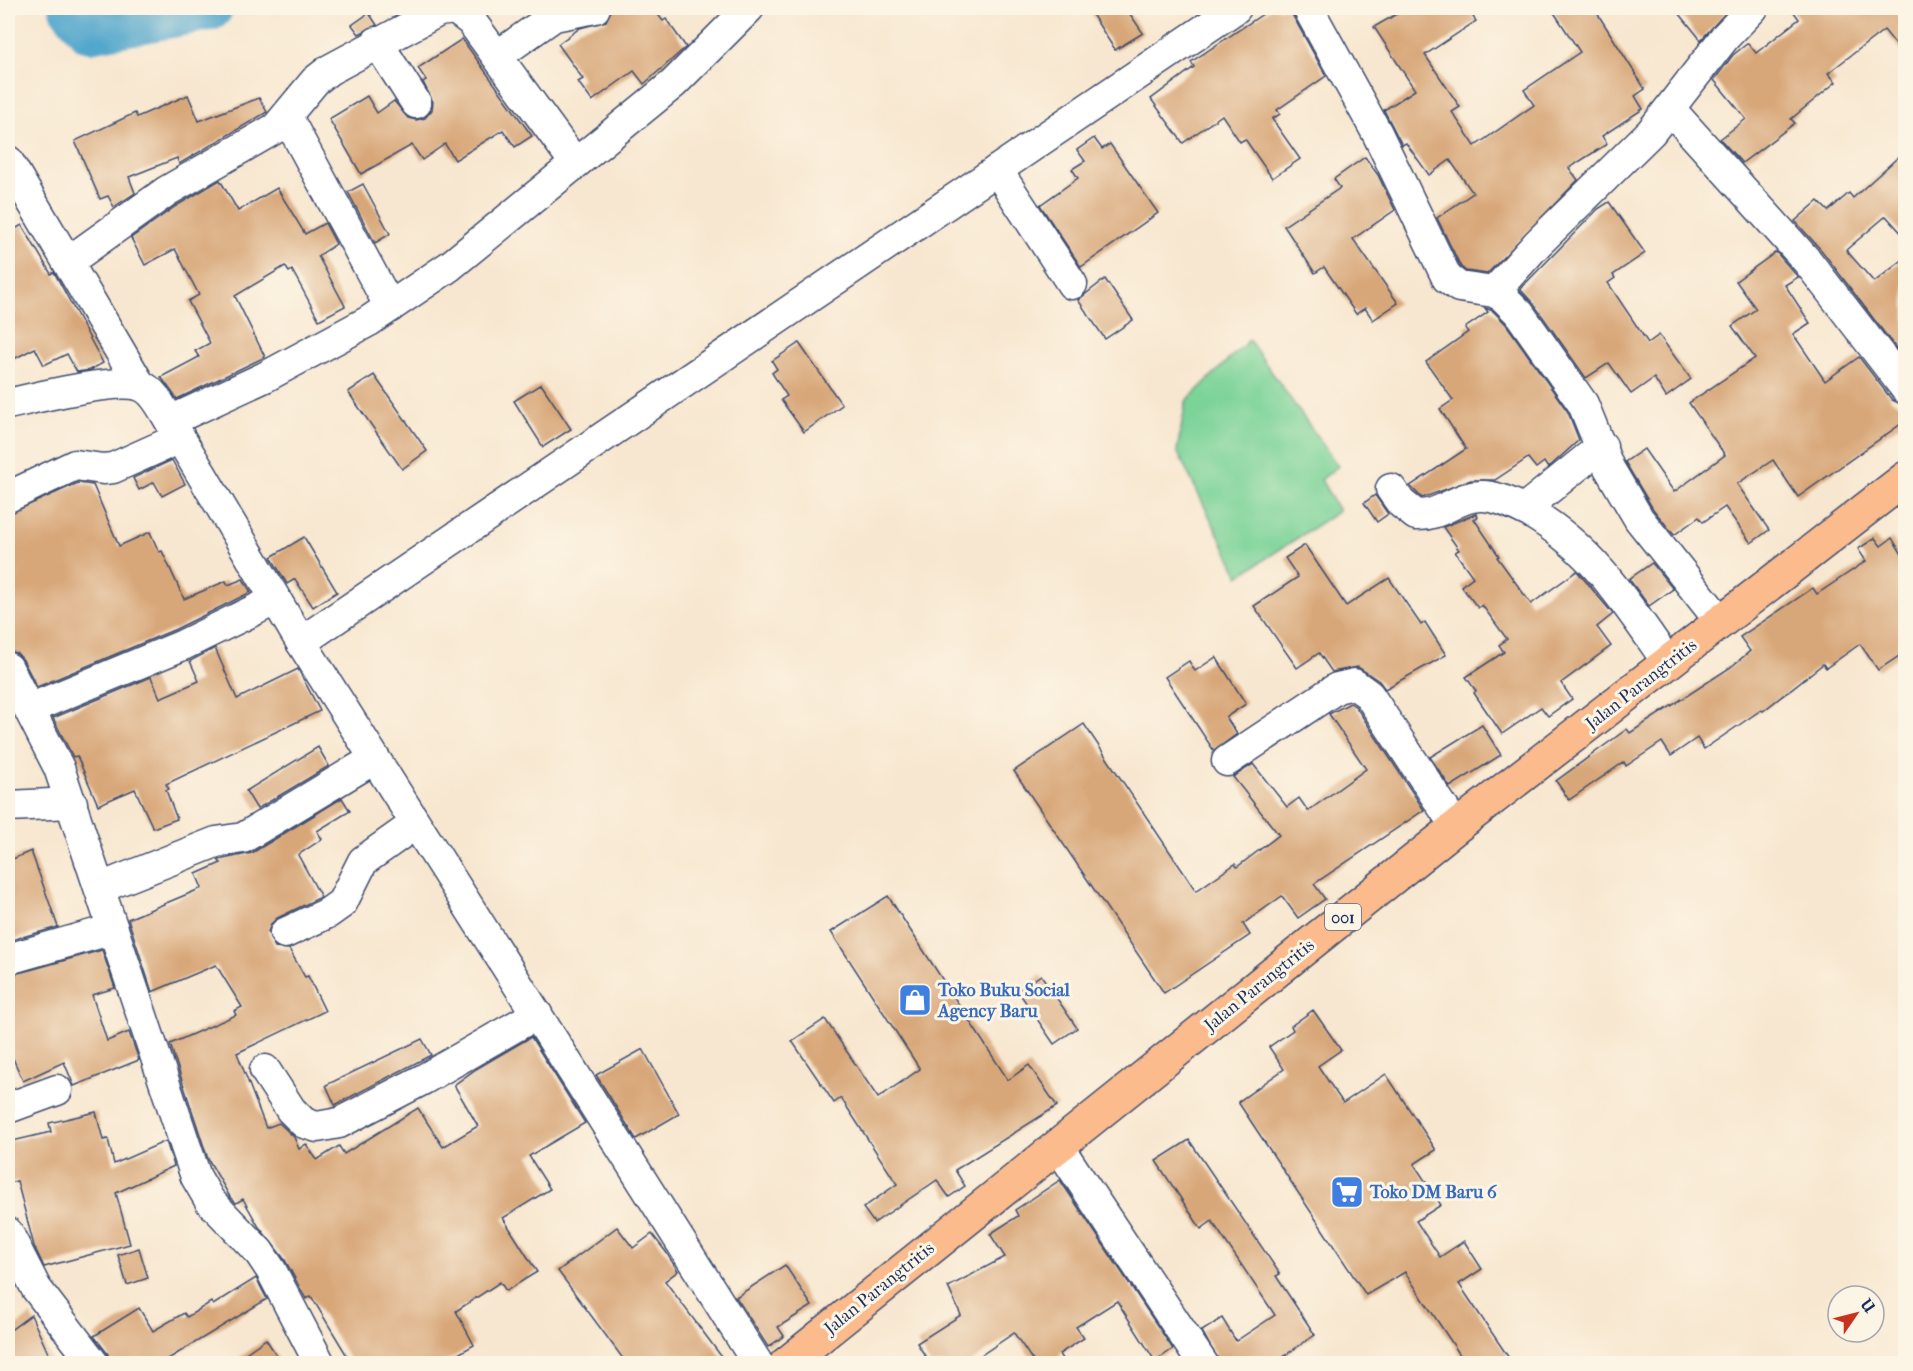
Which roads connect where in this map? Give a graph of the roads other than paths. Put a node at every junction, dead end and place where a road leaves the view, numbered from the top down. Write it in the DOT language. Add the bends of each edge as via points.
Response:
graph roads {
  1 [pos="595,8"];
  2 [pos="749,8"];
  3 [pos="1236,8"];
  4 [pos="1308,8"];
  5 [pos="1753,8"];
  6 [pos="439,9"];
  7 [pos="377,42"];
  8 [pos="497,56"];
  9 [pos="416,103"];
  10 [pos="1671,110"];
  11 [pos="287,117"];
  12 [pos="8,161"];
  13 [pos="575,163"];
  14 [pos="998,170"];
  15 [pos="68,262"];
  16 [pos="1072,284"];
  17 [pos="1494,292"];
  18 [pos="390,307"];
  19 [pos="140,385"];
  20 [pos="1905,389"];
  21 [pos="8,404"];
  22 [pos="175,430"];
  23 [pos="1602,446"];
  24 [pos="1905,477"];
  25 [pos="1391,489"];
  26 [pos="8,497"];
  27 [pos="1524,509"];
  28 [pos="275,600"];
  29 [pos="1720,621"];
  30 [pos="301,642"];
  31 [pos="1668,663"];
  32 [pos="8,668"];
  33 [pos="29,709"];
  34 [pos="374,759"];
  35 [pos="1227,761"];
  36 [pos="72,803"];
  37 [pos="8,806"];
  38 [pos="415,824"];
  39 [pos="1456,827"];
  40 [pos="100,888"];
  41 [pos="113,929"];
  42 [pos="285,933"];
  43 [pos="8,959"];
  44 [pos="537,1014"];
  45 [pos="265,1070"];
  46 [pos="57,1090"];
  47 [pos="8,1108"];
  48 [pos="1058,1146"];
  49 [pos="8,1233"];
  50 [pos="94,1364"];
  51 [pos="320,1364"];
  52 [pos="758,1364"];
  53 [pos="786,1364"];
  54 [pos="1203,1364"];
  1 -- 8 [label="street" via="554,16"];
  2 -- 13 [label="street" via="674,84"];
  3 -- 14 [label="street"];
  4 -- 17 [label="street" via="1377,134 1447,278 1460,288"];
  5 -- 10 [label="street" via="1712,53"];
  6 -- 7 [label="street"];
  6 -- 8 [label="street" via="463,13"];
  7 -- 9 [label="street"];
  7 -- 11 [label="street" via="315,81"];
  8 -- 13 [label="street"];
  10 -- 17 [label="street"];
  10 -- 20 [label="street" via="1808,262"];
  11 -- 15 [label="street" via="264,137 167,191"];
  11 -- 18 [label="street"];
  12 -- 15 [label="street"];
  13 -- 18 [label="street" via="465,254"];
  14 -- 16 [label="street"];
  14 -- 30 [label="street"];
  15 -- 19 [label="street"];
  17 -- 23 [label="street" via="1519,313 1553,359 1583,404"];
  18 -- 22 [label="street"];
  19 -- 21 [label="street" via="110,385"];
  19 -- 22 [label="street" via="152,394"];
  22 -- 26 [label="street" via="112,468 75,465"];
  22 -- 28 [label="street"];
  23 -- 27 [label="street"];
  23 -- 29 [label="street" via="1609,468 1639,519"];
  24 -- 29 [label="main road, Jalan Parangtritis / 001"];
  25 -- 27 [label="street" via="1401,504 1416,515 1436,514 1463,499 1481,495"];
  27 -- 31 [label="street" via="1555,528 1592,560"];
  28 -- 30 [label="street"];
  28 -- 33 [label="street" via="199,638"];
  29 -- 31 [label="main road, Jalan Parangtritis / 001"];
  30 -- 34 [label="street"];
  31 -- 39 [label="main road, Jalan Parangtritis / 001"];
  32 -- 33 [label="street"];
  33 -- 36 [label="street"];
  34 -- 38 [label="street"];
  34 -- 40 [label="street" via="243,838 216,842"];
  35 -- 39 [label="street" via="1337,688 1354,684 1369,695"];
  36 -- 37 [label="street"];
  36 -- 40 [label="street"];
  38 -- 42 [label="street" via="363,861 342,903"];
  38 -- 44 [label="street"];
  39 -- 48 [label="main road, Jalan Parangtritis / 001"];
  40 -- 41 [label="street"];
  41 -- 43 [label="street"];
  41 -- 51 [label="street" via="196,1177 210,1201 270,1270"];
  44 -- 45 [label="street" via="339,1123 318,1127 304,1123"];
  44 -- 52 [label="street"];
  46 -- 47 [label="street"];
  48 -- 53 [label="main road, Jalan Parangtritis / 001"];
  48 -- 54 [label="street"];
  49 -- 50 [label="street" via="36,1288"];
}
